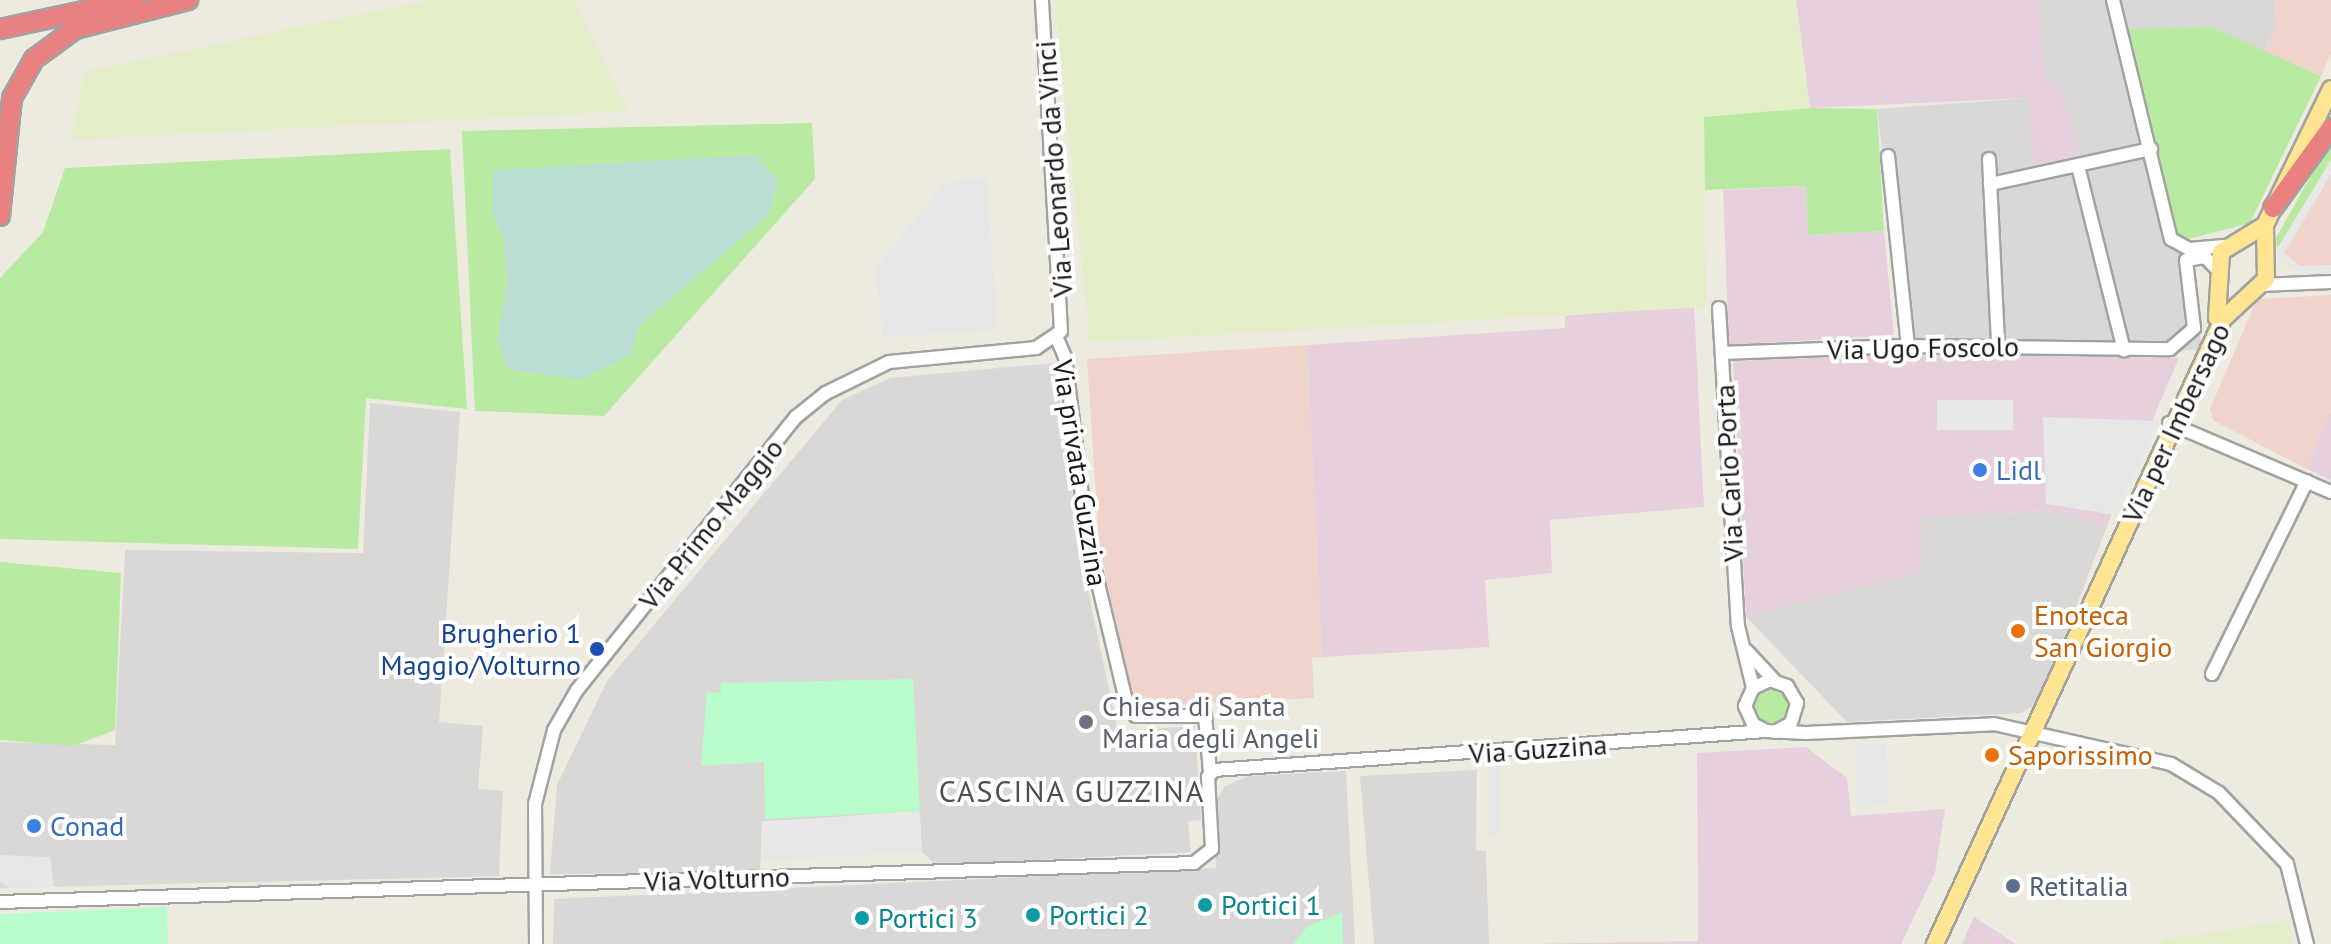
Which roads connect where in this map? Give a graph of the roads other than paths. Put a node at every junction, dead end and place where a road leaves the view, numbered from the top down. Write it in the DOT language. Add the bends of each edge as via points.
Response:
graph roads {
  1 [pos="134,0"];
  2 [pos="188,0"];
  3 [pos="1042,0"];
  4 [pos="2113,0"];
  5 [pos="0,29"];
  6 [pos="2331,89"];
  7 [pos="2331,128"];
  8 [pos="2151,149"];
  9 [pos="0,153"];
  10 [pos="1888,156"];
  11 [pos="1989,159"];
  12 [pos="2078,166"];
  13 [pos="7,183"];
  14 [pos="1990,184"];
  15 [pos="2273,208"];
  16 [pos="0,216"];
  17 [pos="2265,225"];
  18 [pos="2244,240"];
  19 [pos="2227,246"];
  20 [pos="2268,258"];
  21 [pos="2220,276"];
  22 [pos="2331,282"];
  23 [pos="2290,283"];
  24 [pos="2253,288"];
  25 [pos="1719,308"];
  26 [pos="1056,336"];
  27 [pos="1908,346"];
  28 [pos="1998,346"];
  29 [pos="2124,350"];
  30 [pos="1722,353"];
  31 [pos="2184,407"];
  32 [pos="2172,424"];
  33 [pos="2202,433"];
  34 [pos="2307,481"];
  35 [pos="2331,492"];
  36 [pos="1740,638"];
  37 [pos="2212,674"];
  38 [pos="1775,681"];
  39 [pos="1753,688"];
  40 [pos="1796,713"];
  41 [pos="1750,720"];
  42 [pos="2036,728"];
  43 [pos="1770,732"];
  44 [pos="1826,732"];
  45 [pos="1728,735"];
  46 [pos="1210,772"];
  47 [pos="536,885"];
  48 [pos="0,902"];
  49 [pos="536,944"];
  50 [pos="1935,944"];
  51 [pos="2307,944"];
  1 -- 5 [label="highway"];
  2 -- 13 [label="highway" via="75,29 34,59 12,98"];
  3 -- 26 [label="street, Via Leonardo da Vinci" via="1064,315"];
  4 -- 8 [label="street"];
  6 -- 15 [label="main road, Via per Imbersago"];
  7 -- 15 [label="highway"];
  8 -- 12 [label="street"];
  8 -- 19 [label="street" via="2173,243 2209,251"];
  9 -- 13 [label="highway"];
  10 -- 27 [label="street"];
  11 -- 14 [label="street"];
  12 -- 14 [label="street"];
  12 -- 29 [label="street"];
  13 -- 16 [label="highway"];
  14 -- 28 [label="street"];
  15 -- 17 [label="main road, Via per Imbersago"];
  17 -- 18 [label="main road, Via per Imbersago"];
  17 -- 20 [label="main road, Via per Imbersago"];
  18 -- 19 [label="main road, Via per Imbersago"];
  18 -- 20 [label="main road"];
  19 -- 21 [label="main road, Via per Imbersago"];
  20 -- 23 [label="street"];
  20 -- 24 [label="main road, Via per Imbersago"];
  21 -- 24 [label="main road, Via per Imbersago"];
  21 -- 29 [label="street, Via Ugo Foscolo" via="2204,257 2185,264 2195,318 2186,343"];
  21 -- 32 [label="main road, Via per Imbersago" via="2218,317"];
  22 -- 23 [label="street"];
  23 -- 24 [label="street"];
  24 -- 31 [label="main road, Via per Imbersago" via="2223,319"];
  25 -- 30 [label="street, Via Carlo Porta"];
  26 -- 46 [label="street, Via privata Guzzina" via="1065,357 1087,537 1127,705 1136,716 1205,716"];
  26 -- 47 [label="street, Via Primo Maggio" via="1029,349 889,362 839,385 796,417 565,708 539,774"];
  27 -- 28 [label="street, Via Ugo Foscolo"];
  27 -- 30 [label="street, Via Ugo Foscolo"];
  28 -- 29 [label="street, Via Ugo Foscolo"];
  30 -- 36 [label="street, Via Carlo Porta"];
  31 -- 32 [label="main road, Via per Imbersago"];
  31 -- 33 [label="street"];
  32 -- 33 [label="street"];
  32 -- 42 [label="main road, Via per Imbersago"];
  33 -- 34 [label="street"];
  34 -- 35 [label="street"];
  34 -- 37 [label="street"];
  36 -- 38 [label="street"];
  36 -- 39 [label="street, Via Carlo Porta"];
  38 -- 39 [label="street"];
  38 -- 40 [label="street" via="1794,694"];
  39 -- 41 [label="street" via="1745,706"];
  40 -- 43 [label="street"];
  40 -- 44 [label="street" via="1804,725"];
  41 -- 43 [label="street"];
  41 -- 45 [label="street"];
  42 -- 44 [label="street, Via Guzzina"];
  42 -- 50 [label="main road, Via per Imbersago"];
  42 -- 51 [label="street, Via Guzzina" via="2171,764 2219,793 2287,864"];
  43 -- 44 [label="street, Via Guzzina"];
  43 -- 45 [label="street, Via Guzzina"];
  45 -- 46 [label="street, Via Guzzina"];
  46 -- 47 [label="street, Via Volturno" via="1212,849 1194,863"];
  47 -- 48 [label="street, Via Volturno"];
  47 -- 49 [label="street, Via Primo Maggio"];
}
